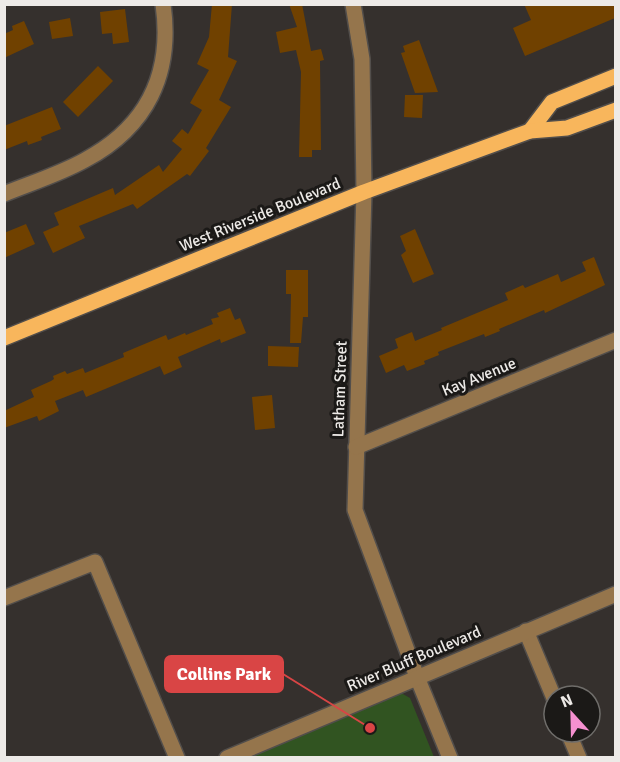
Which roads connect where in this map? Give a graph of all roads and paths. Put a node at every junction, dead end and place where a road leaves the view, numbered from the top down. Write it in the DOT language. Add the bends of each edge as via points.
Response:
graph roads {
  1 [pos="164,4"];
  2 [pos="353,4"];
  3 [pos="615,76"];
  4 [pos="615,110"];
  5 [pos="530,131"];
  6 [pos="364,192"];
  7 [pos="4,194"];
  8 [pos="4,338"];
  9 [pos="615,340"];
  10 [pos="356,447"];
  11 [pos="615,594"];
  12 [pos="4,598"];
  13 [pos="526,632"];
  14 [pos="417,678"];
  15 [pos="548,684"];
  16 [pos="573,744"];
  17 [pos="177,758"];
  18 [pos="227,758"];
  19 [pos="450,758"];
  20 [pos="579,758"];
  1 -- 7 [label="street" via="165,55 158,81 130,127 84,161"];
  2 -- 6 [label="street, Latham Street" via="362,59"];
  3 -- 5 [label="main road" via="552,102"];
  4 -- 5 [label="main road, West Riverside Boulevard" via="567,128"];
  5 -- 6 [label="main road, West Riverside Boulevard"];
  6 -- 8 [label="main road, West Riverside Boulevard"];
  6 -- 10 [label="street, Latham Street"];
  9 -- 10 [label="street, Kay Avenue"];
  10 -- 14 [label="street, Latham Street" via="354,510"];
  11 -- 13 [label="street, River Bluff Boulevard"];
  12 -- 17 [label="street" via="95,562"];
  13 -- 14 [label="street, River Bluff Boulevard"];
  13 -- 15 [label="street"];
  14 -- 18 [label="street, River Bluff Boulevard"];
  14 -- 19 [label="street, Latham Street"];
  16 -- 20 [label="street"];
}
